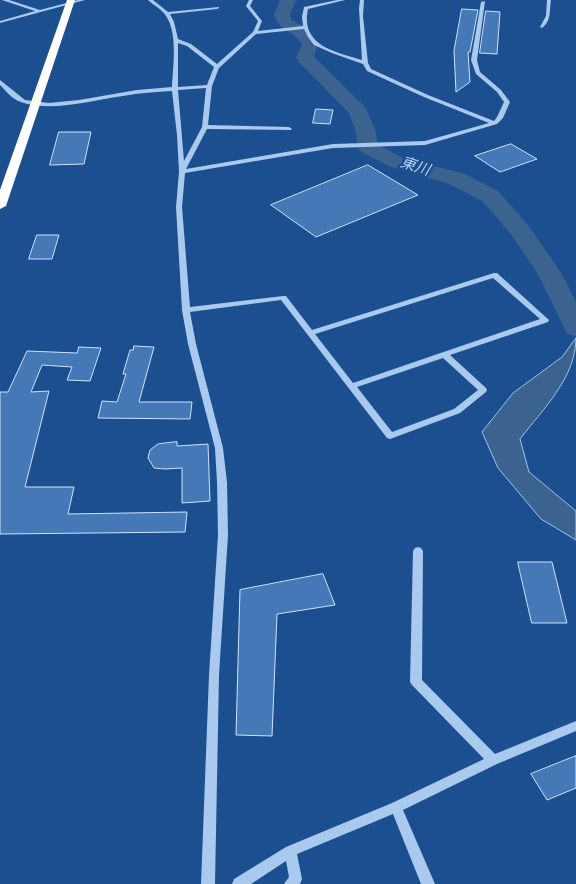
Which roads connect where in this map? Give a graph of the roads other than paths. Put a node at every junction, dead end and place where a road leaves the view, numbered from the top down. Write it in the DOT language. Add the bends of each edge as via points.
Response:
graph roads {
  1 [pos="4,0"];
  2 [pos="83,0"];
  3 [pos="150,0"];
  4 [pos="252,0"];
  5 [pos="343,0"];
  6 [pos="362,0"];
  7 [pos="549,0"];
  8 [pos="71,2"];
  9 [pos="483,2"];
  10 [pos="217,8"];
  11 [pos="38,11"];
  12 [pos="167,13"];
  13 [pos="0,22"];
  14 [pos="542,27"];
  15 [pos="303,28"];
  16 [pos="255,33"];
  17 [pos="176,40"];
  18 [pos="365,63"];
  19 [pos="216,67"];
  20 [pos="0,82"];
  21 [pos="209,86"];
  22 [pos="175,90"];
  23 [pos="36,104"];
  24 [pos="495,123"];
  25 [pos="205,127"];
  26 [pos="289,129"];
  27 [pos="182,172"];
  28 [pos="0,206"];
  29 [pos="186,310"];
  30 [pos="312,333"];
  31 [pos="444,354"];
  32 [pos="352,386"];
  33 [pos="418,551"];
  34 [pos="576,726"];
  35 [pos="493,760"];
  36 [pos="396,807"];
  37 [pos="290,852"];
  38 [pos="208,884"];
  39 [pos="239,884"];
  40 [pos="291,884"];
  41 [pos="428,884"];
  1 -- 11 [label="street"];
  2 -- 8 [label="street"];
  3 -- 12 [label="street"];
  4 -- 16 [label="street" via="248,6 260,21"];
  5 -- 15 [label="street" via="306,8"];
  6 -- 18 [label="street"];
  7 -- 14 [label="street" via="547,21"];
  8 -- 11 [label="street"];
  8 -- 23 [label="highway"];
  9 -- 24 [label="street" via="474,60 478,73 507,102"];
  10 -- 12 [label="street"];
  11 -- 13 [label="street"];
  12 -- 17 [label="street"];
  15 -- 16 [label="street"];
  15 -- 18 [label="street" via="315,43"];
  16 -- 19 [label="street"];
  17 -- 19 [label="street"];
  17 -- 22 [label="street"];
  18 -- 24 [label="street" via="369,70 382,77"];
  19 -- 21 [label="street"];
  20 -- 23 [label="street" via="19,99"];
  21 -- 22 [label="street"];
  21 -- 25 [label="street"];
  22 -- 23 [label="street"];
  22 -- 27 [label="street"];
  23 -- 28 [label="highway"];
  24 -- 27 [label="street" via="425,143 349,145"];
  25 -- 26 [label="street"];
  25 -- 27 [label="street"];
  27 -- 29 [label="street" via="179,207"];
  29 -- 30 [label="street" via="283,298"];
  29 -- 38 [label="street" via="219,448 222,482 223,535 214,675"];
  30 -- 31 [label="street" via="494,275 545,320"];
  30 -- 32 [label="street"];
  31 -- 32 [label="street"];
  31 -- 32 [label="street" via="483,390 457,411 390,436"];
  33 -- 35 [label="street" via="416,682"];
  34 -- 35 [label="street"];
  35 -- 36 [label="street"];
  36 -- 37 [label="street"];
  36 -- 41 [label="street"];
  37 -- 39 [label="street"];
  37 -- 40 [label="street" via="296,879"];
}
